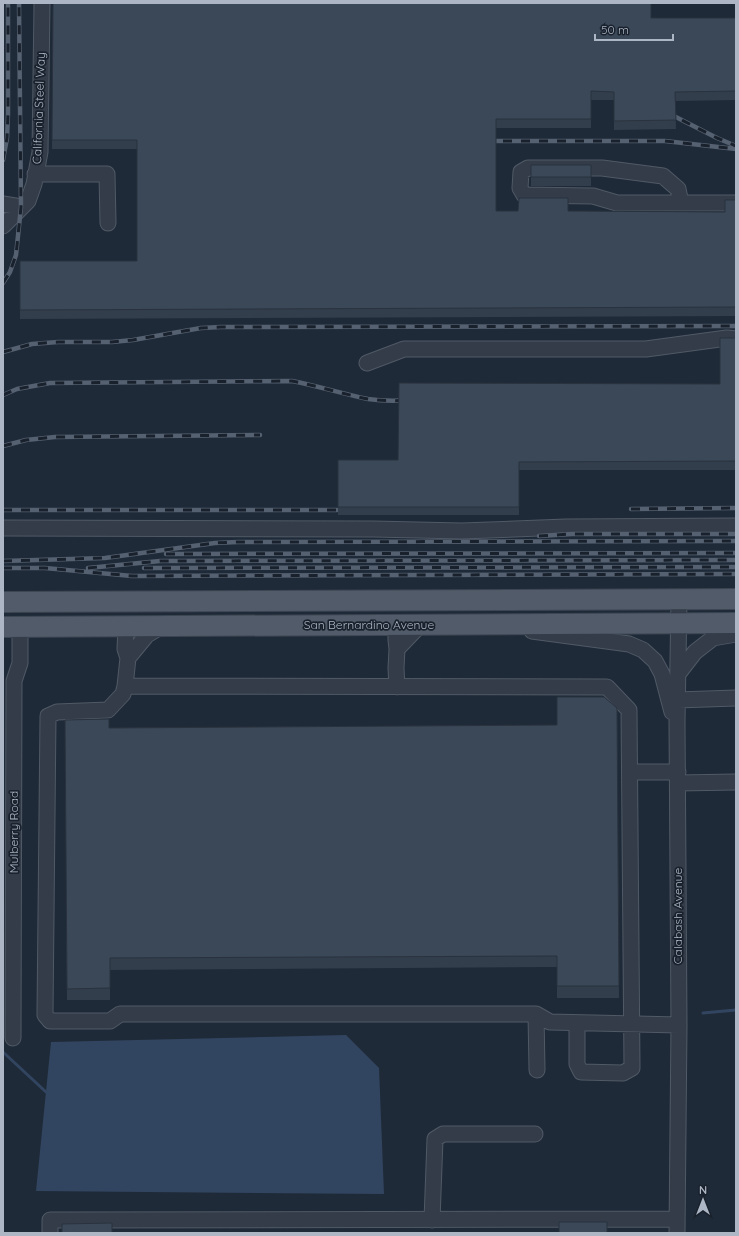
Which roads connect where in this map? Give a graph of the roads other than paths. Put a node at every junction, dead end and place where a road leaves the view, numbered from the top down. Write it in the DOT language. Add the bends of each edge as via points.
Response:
graph roads {
  1 [pos="42,3"];
  2 [pos="36,174"];
  3 [pos="681,203"];
  4 [pos="736,203"];
  5 [pos="3,204"];
  6 [pos="21,207"];
  7 [pos="108,222"];
  8 [pos="3,226"];
  9 [pos="736,338"];
  10 [pos="367,363"];
  11 [pos="736,526"];
  12 [pos="3,528"];
  13 [pos="679,599"];
  14 [pos="736,599"];
  15 [pos="564,600"];
  16 [pos="289,601"];
  17 [pos="3,602"];
  18 [pos="679,623"];
  19 [pos="736,623"];
  20 [pos="479,624"];
  21 [pos="396,625"];
  22 [pos="420,625"];
  23 [pos="126,626"];
  24 [pos="162,626"];
  25 [pos="12,627"];
  26 [pos="736,634"];
  27 [pos="397,648"];
  28 [pos="128,658"];
  29 [pos="678,674"];
  30 [pos="125,686"];
  31 [pos="397,686"];
  32 [pos="736,698"];
  33 [pos="677,700"];
  34 [pos="677,722"];
  35 [pos="630,772"];
  36 [pos="678,777"];
  37 [pos="736,782"];
  38 [pos="8,876"];
  39 [pos="536,1014"];
  40 [pos="577,1023"];
  41 [pos="632,1024"];
  42 [pos="679,1024"];
  43 [pos="13,1038"];
  44 [pos="537,1070"];
  45 [pos="535,1134"];
  46 [pos="432,1220"];
  47 [pos="631,1226"];
  48 [pos="677,1226"];
  49 [pos="50,1233"];
  1 -- 2 [label="street, California Steel Way" via="40,152"];
  2 -- 6 [label="street, California Steel Way" via="28,201"];
  2 -- 7 [label="street" via="107,174"];
  3 -- 3 [label="street" via="617,203 593,196 524,195 520,188 521,172 528,168 602,168 663,176 678,189"];
  3 -- 4 [label="street"];
  5 -- 6 [label="street"];
  6 -- 8 [label="street, California Steel Way"];
  9 -- 10 [label="street" via="646,349 404,349"];
  11 -- 12 [label="street" via="566,527 462,531"];
  13 -- 14 [label="main road, San Bernardino Avenue"];
  13 -- 15 [label="main road, San Bernardino Avenue"];
  13 -- 18 [label="street, Calabash Avenue"];
  15 -- 16 [label="main road, San Bernardino Avenue"];
  15 -- 21 [label="main road" via="509,609 417,610"];
  16 -- 17 [label="main road, San Bernardino Avenue"];
  16 -- 23 [label="main road" via="240,611 150,611 138,613"];
  18 -- 19 [label="main road, San Bernardino Avenue"];
  18 -- 20 [label="main road, San Bernardino Avenue"];
  18 -- 29 [label="street, Calabash Avenue"];
  20 -- 22 [label="main road, San Bernardino Avenue"];
  20 -- 34 [label="street" via="629,644 643,650 655,661 662,674 670,708"];
  21 -- 22 [label="main road, San Bernardino Avenue"];
  21 -- 24 [label="main road, San Bernardino Avenue"];
  21 -- 27 [label="street"];
  22 -- 27 [label="street"];
  23 -- 24 [label="main road, San Bernardino Avenue"];
  23 -- 25 [label="main road, San Bernardino Avenue"];
  23 -- 28 [label="street" via="125,648"];
  24 -- 28 [label="street" via="146,635"];
  25 -- 38 [label="street, Mulberry Road" via="20,663 14,681"];
  26 -- 29 [label="street" via="713,638 695,652"];
  27 -- 31 [label="street"];
  28 -- 30 [label="street"];
  29 -- 33 [label="street, Calabash Avenue"];
  30 -- 31 [label="street"];
  30 -- 39 [label="street" via="123,694 108,710 57,712 48,716 45,1015 50,1021 110,1021 120,1014"];
  31 -- 35 [label="street" via="607,687 629,710"];
  32 -- 33 [label="street"];
  33 -- 34 [label="street, Calabash Avenue"];
  34 -- 36 [label="street, Calabash Avenue"];
  35 -- 36 [label="street"];
  35 -- 41 [label="street"];
  36 -- 37 [label="street"];
  36 -- 42 [label="street, Calabash Avenue"];
  38 -- 43 [label="street, Mulberry Road"];
  39 -- 40 [label="street" via="550,1022"];
  39 -- 44 [label="street"];
  40 -- 41 [label="street"];
  40 -- 41 [label="street" via="577,1064 581,1072 623,1073 632,1068"];
  41 -- 42 [label="street"];
  42 -- 48 [label="street, Calabash Avenue"];
  45 -- 46 [label="street" via="443,1134 435,1138"];
  46 -- 47 [label="street"];
  46 -- 49 [label="street" via="50,1220"];
  47 -- 48 [label="street"];
}
